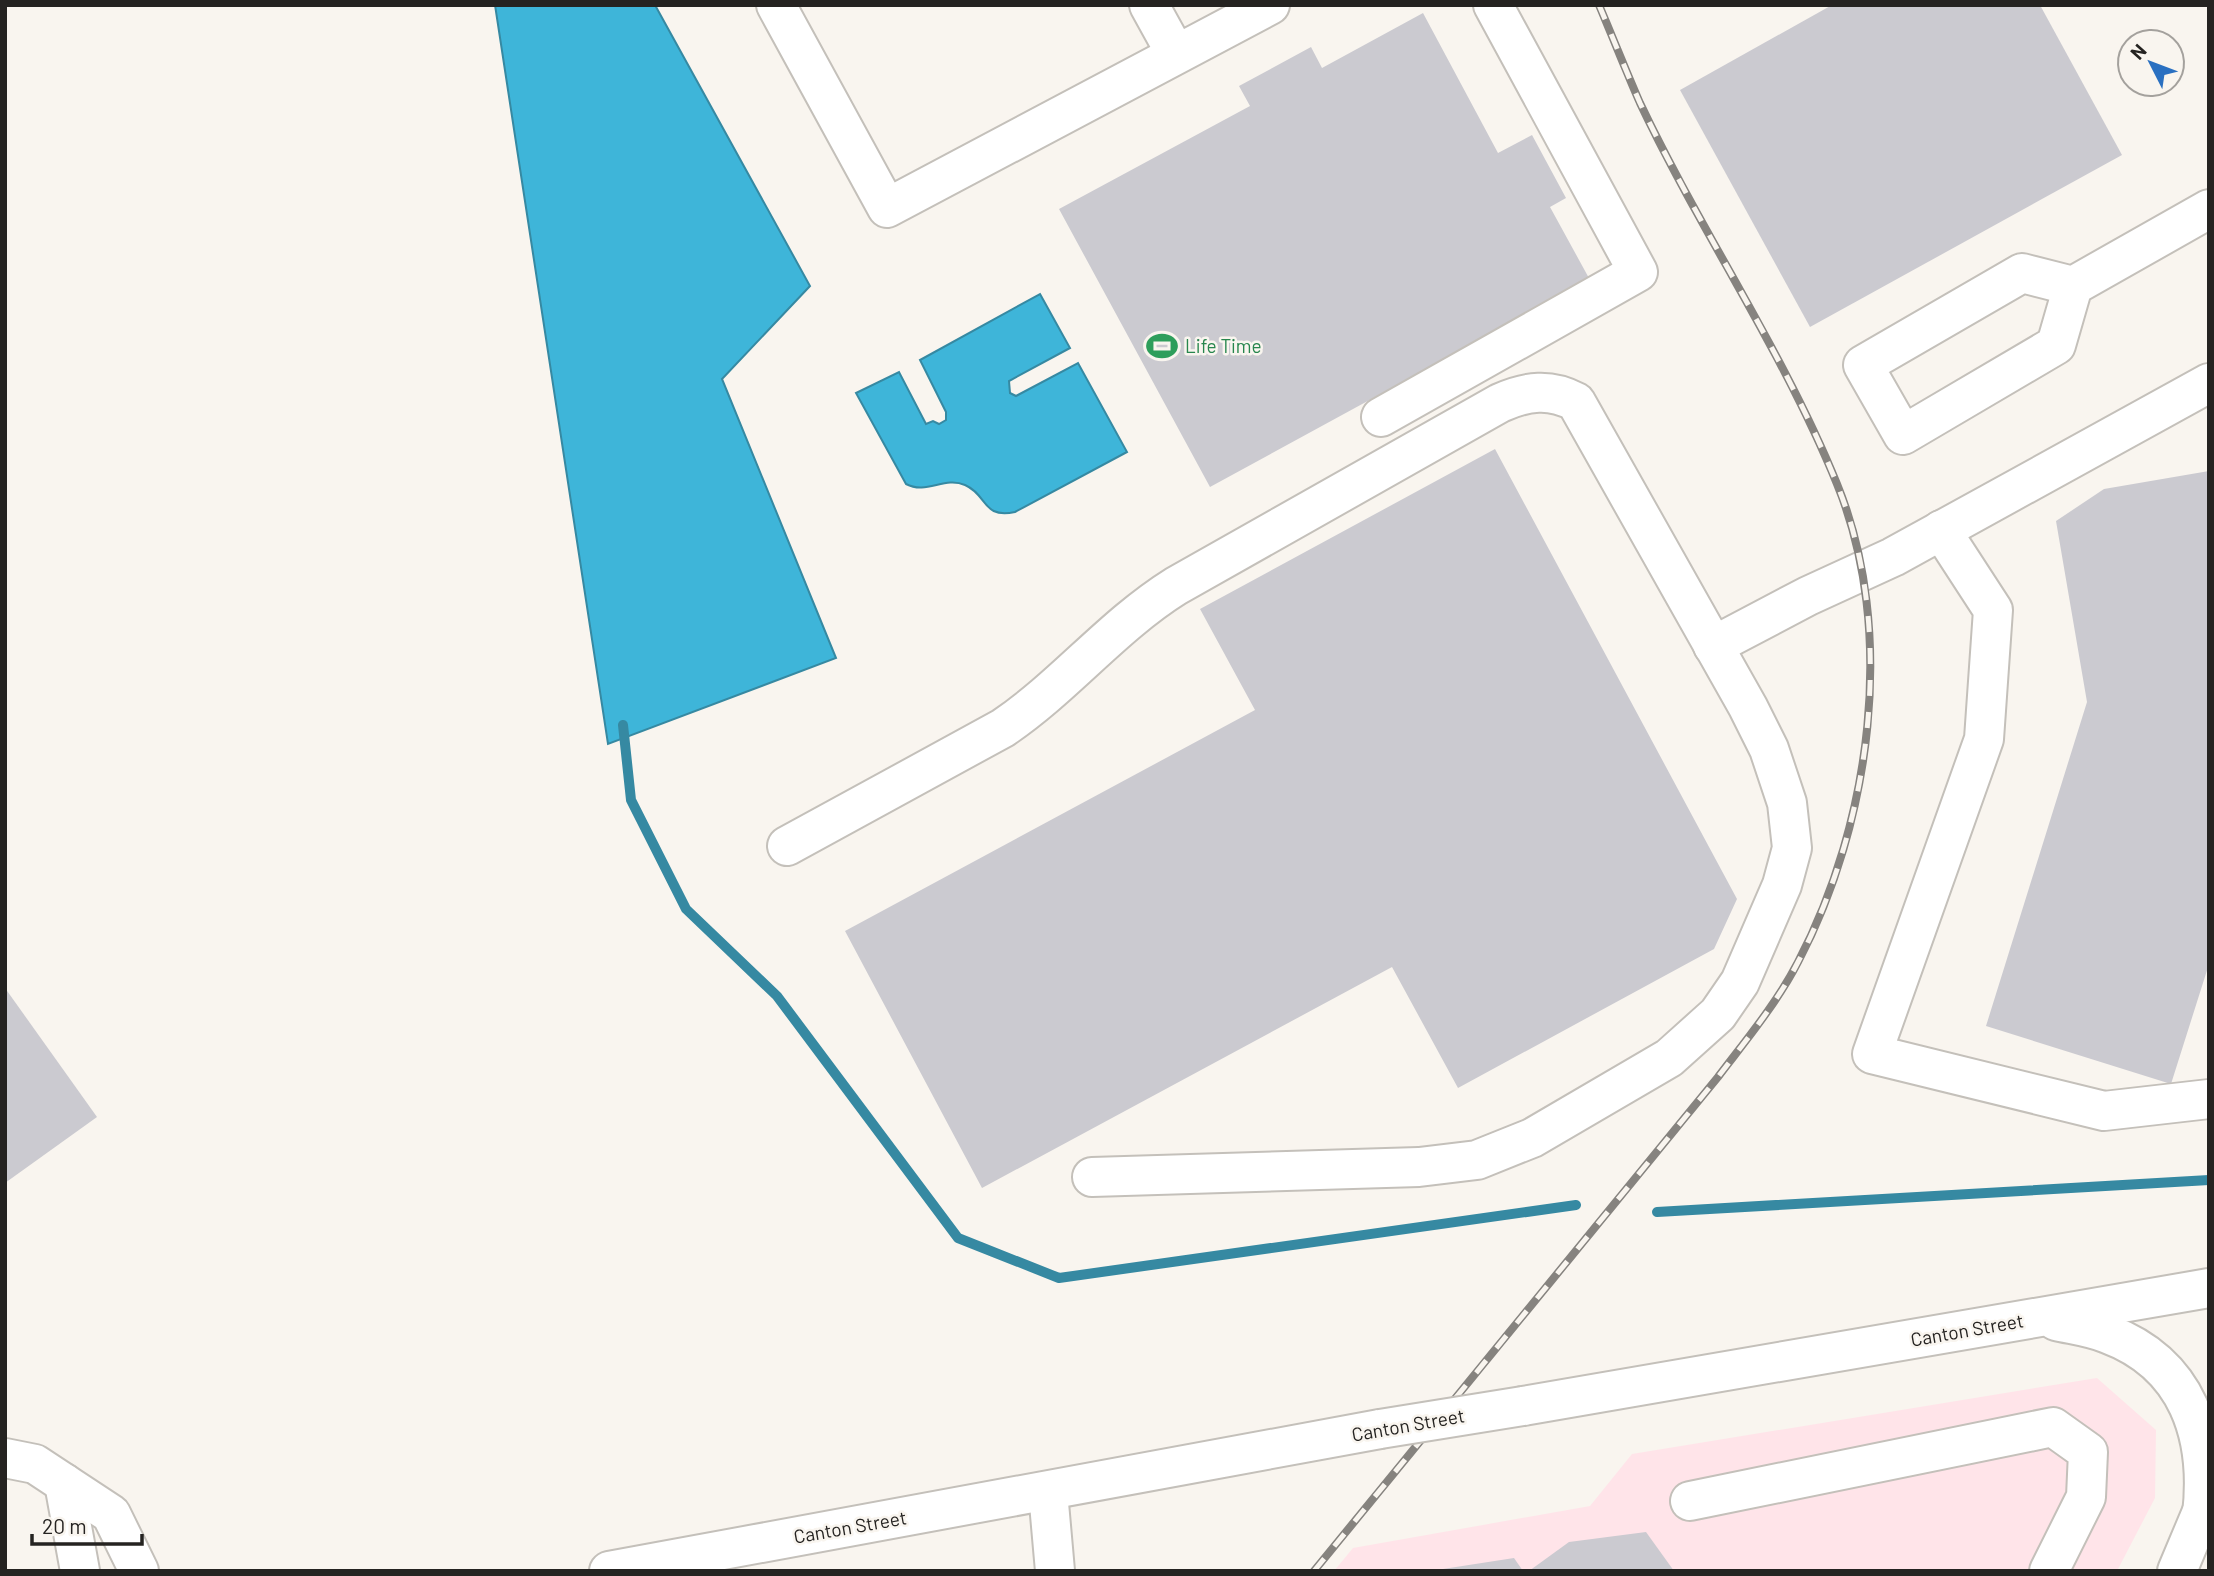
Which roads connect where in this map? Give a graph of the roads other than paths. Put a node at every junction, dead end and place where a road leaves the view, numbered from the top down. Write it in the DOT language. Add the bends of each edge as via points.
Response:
graph roads {
  1 [pos="776,5"];
  2 [pos="1149,5"];
  3 [pos="1493,5"];
  4 [pos="1249,8"];
  5 [pos="1176,54"];
  6 [pos="2209,209"];
  7 [pos="2073,286"];
  8 [pos="2209,383"];
  9 [pos="1381,417"];
  10 [pos="1941,530"];
  11 [pos="1713,646"];
  12 [pos="787,846"];
  13 [pos="2209,1099"];
  14 [pos="1092,1177"];
  15 [pos="2209,1288"];
  16 [pos="2040,1317"];
  17 [pos="5,1458"];
  18 [pos="64,1483"];
  19 [pos="1048,1492"];
  20 [pos="1690,1501"];
  21 [pos="2205,1505"];
  22 [pos="80,1571"];
  23 [pos="139,1571"];
  24 [pos="609,1571"];
  25 [pos="1055,1571"];
  26 [pos="2049,1571"];
  27 [pos="2177,1571"];
  1 -- 5 [label="main road" via="887,208"];
  2 -- 5 [label="main road"];
  3 -- 9 [label="main road" via="1638,272"];
  4 -- 5 [label="main road"];
  6 -- 7 [label="main road"];
  7 -- 7 [label="main road" via="2022,273 1863,365 1903,435 2056,345"];
  8 -- 10 [label="main road"];
  10 -- 11 [label="main road"];
  10 -- 13 [label="main road" via="1993,610 1984,739 1872,1054 2104,1111"];
  11 -- 12 [label="main road" via="1585,413 1562,395 1522,393 1176,586 1130,617 1031,709 1003,728"];
  11 -- 14 [label="main road" via="1769,749 1787,803 1792,848 1782,885 1740,982 1693,1039 1669,1058 1532,1138 1477,1160 1419,1167"];
  15 -- 16 [label="main road, Canton Street"];
  16 -- 19 [label="main road, Canton Street, bridge" via="1380,1429"];
  16 -- 21 [label="main road" via="2108,1333 2141,1350 2167,1374 2186,1401 2200,1436"];
  17 -- 18 [label="main road" via="35,1464"];
  18 -- 22 [label="main road"];
  18 -- 23 [label="main road" via="111,1514"];
  19 -- 24 [label="main road, Canton Street"];
  19 -- 25 [label="main road"];
  20 -- 26 [label="main road" via="2053,1427 2088,1452 2087,1497"];
  21 -- 27 [label="main road"];
}
